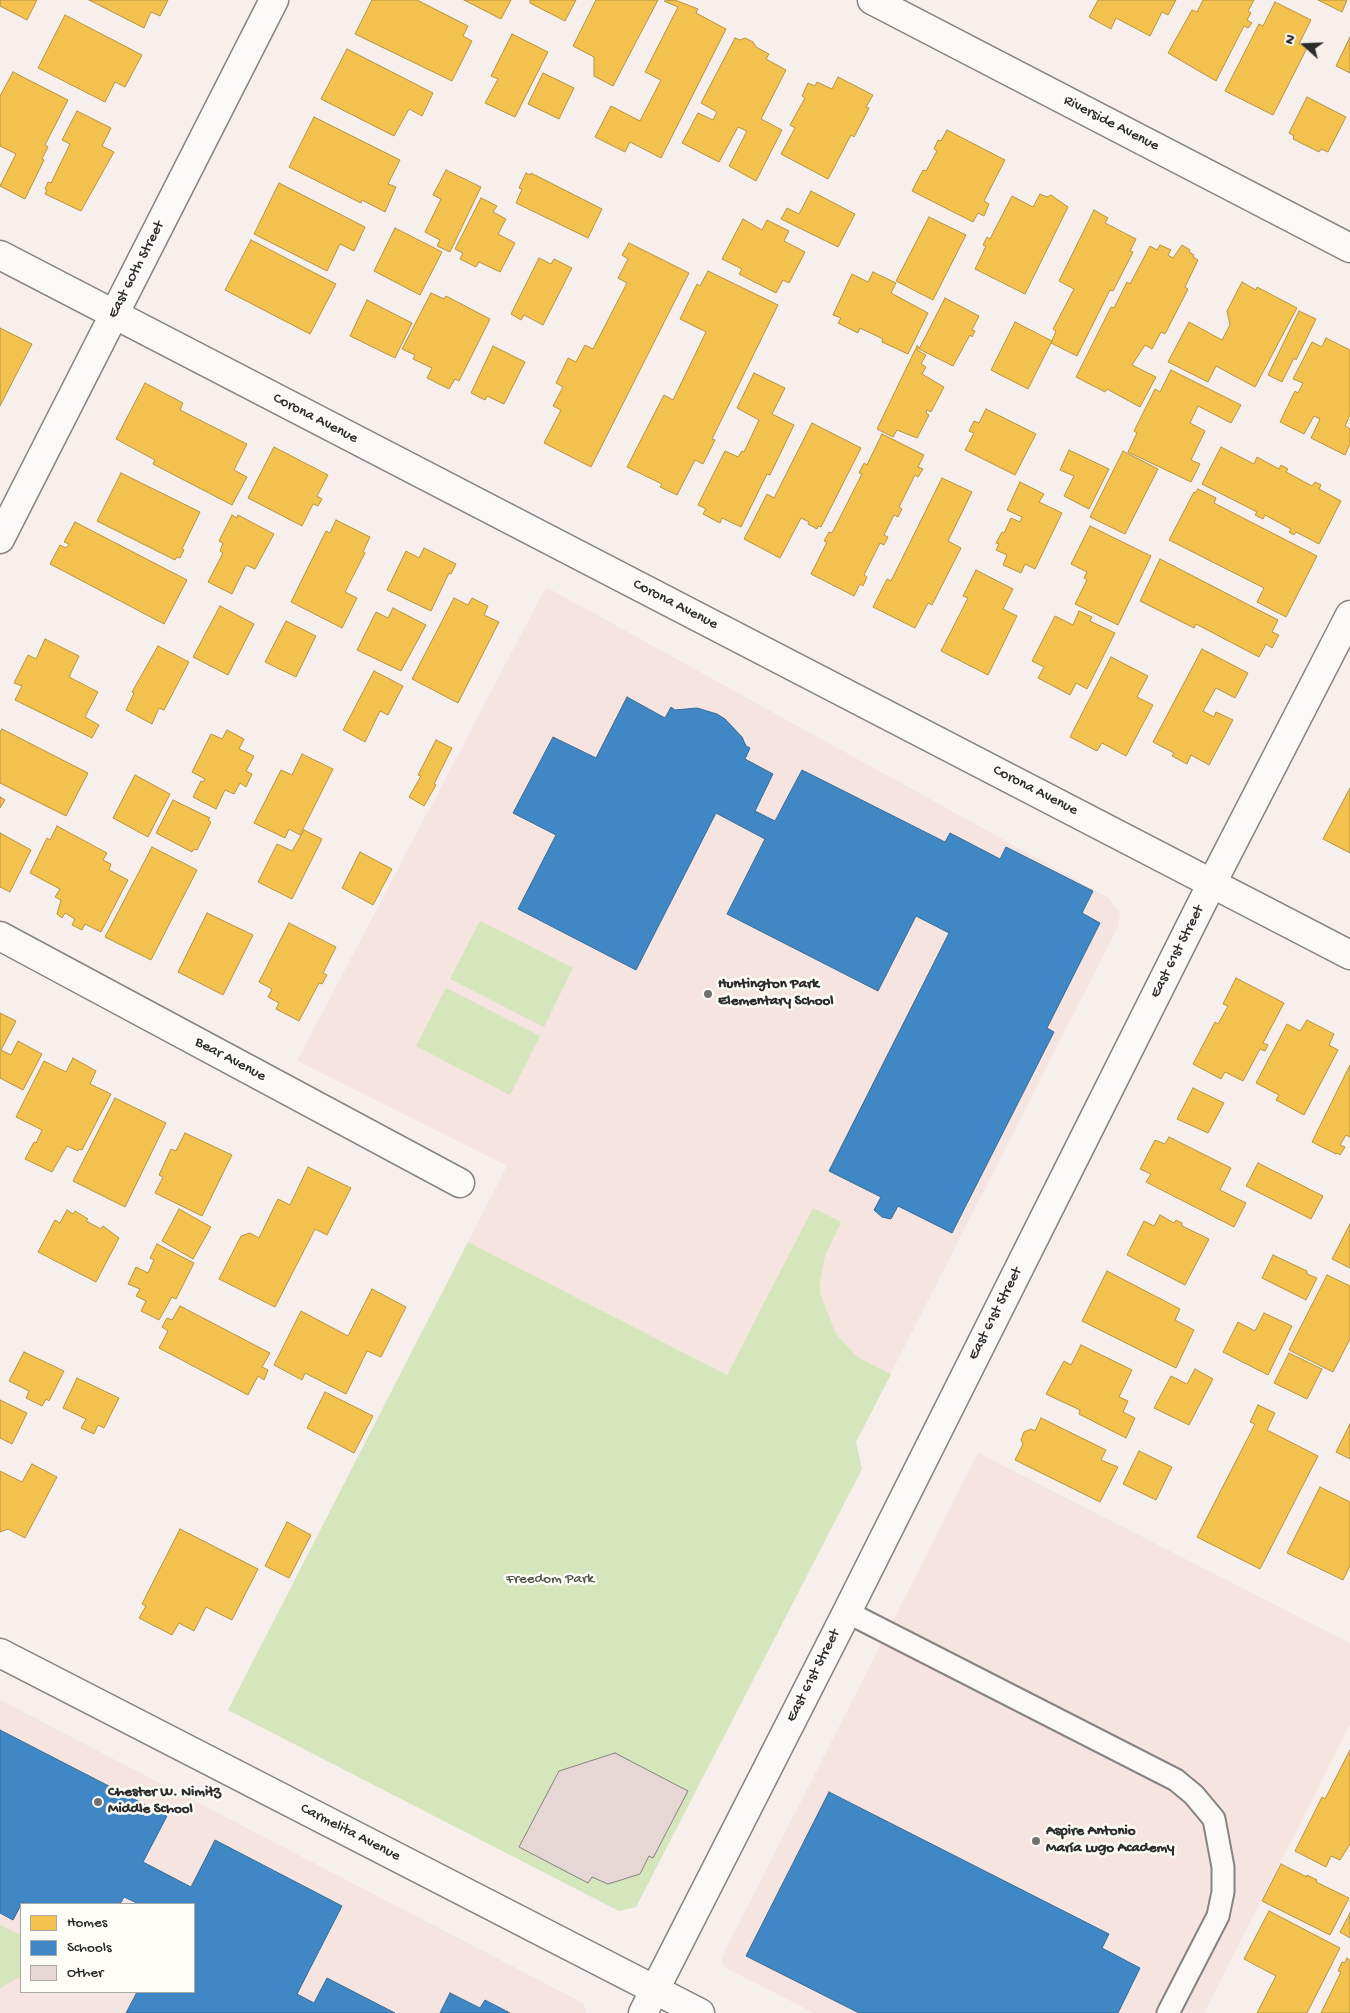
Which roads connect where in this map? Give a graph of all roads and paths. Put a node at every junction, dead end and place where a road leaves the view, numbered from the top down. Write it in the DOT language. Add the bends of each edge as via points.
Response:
graph roads {
  1 [pos="274,0"];
  2 [pos="872,0"];
  3 [pos="1350,248"];
  4 [pos="0,255"];
  5 [pos="114,314"];
  6 [pos="0,539"];
  7 [pos="1350,615"];
  8 [pos="1212,883"];
  9 [pos="0,936"];
  10 [pos="1350,955"];
  11 [pos="460,1184"];
  12 [pos="847,1612"];
  13 [pos="0,1653"];
  14 [pos="648,2001"];
  15 [pos="700,2013"];
  16 [pos="1168,2013"];
  1 -- 5 [label="street, East 60th Street"];
  2 -- 3 [label="street, Riverside Avenue"];
  4 -- 5 [label="street, Corona Avenue"];
  5 -- 6 [label="street, East 60th Street"];
  5 -- 8 [label="street, Corona Avenue"];
  7 -- 8 [label="street, East 61st Street"];
  8 -- 10 [label="street, Corona Avenue"];
  8 -- 12 [label="street, East 61st Street"];
  9 -- 11 [label="street, Bear Avenue"];
  12 -- 14 [label="street, East 61st Street"];
  12 -- 16 [label="lane" via="1176,1780 1214,1819 1223,1867 1223,1892 1218,1916"];
  13 -- 14 [label="street, Carmelita Avenue"];
  14 -- 15 [label="street, Carmelita Avenue"];
}
